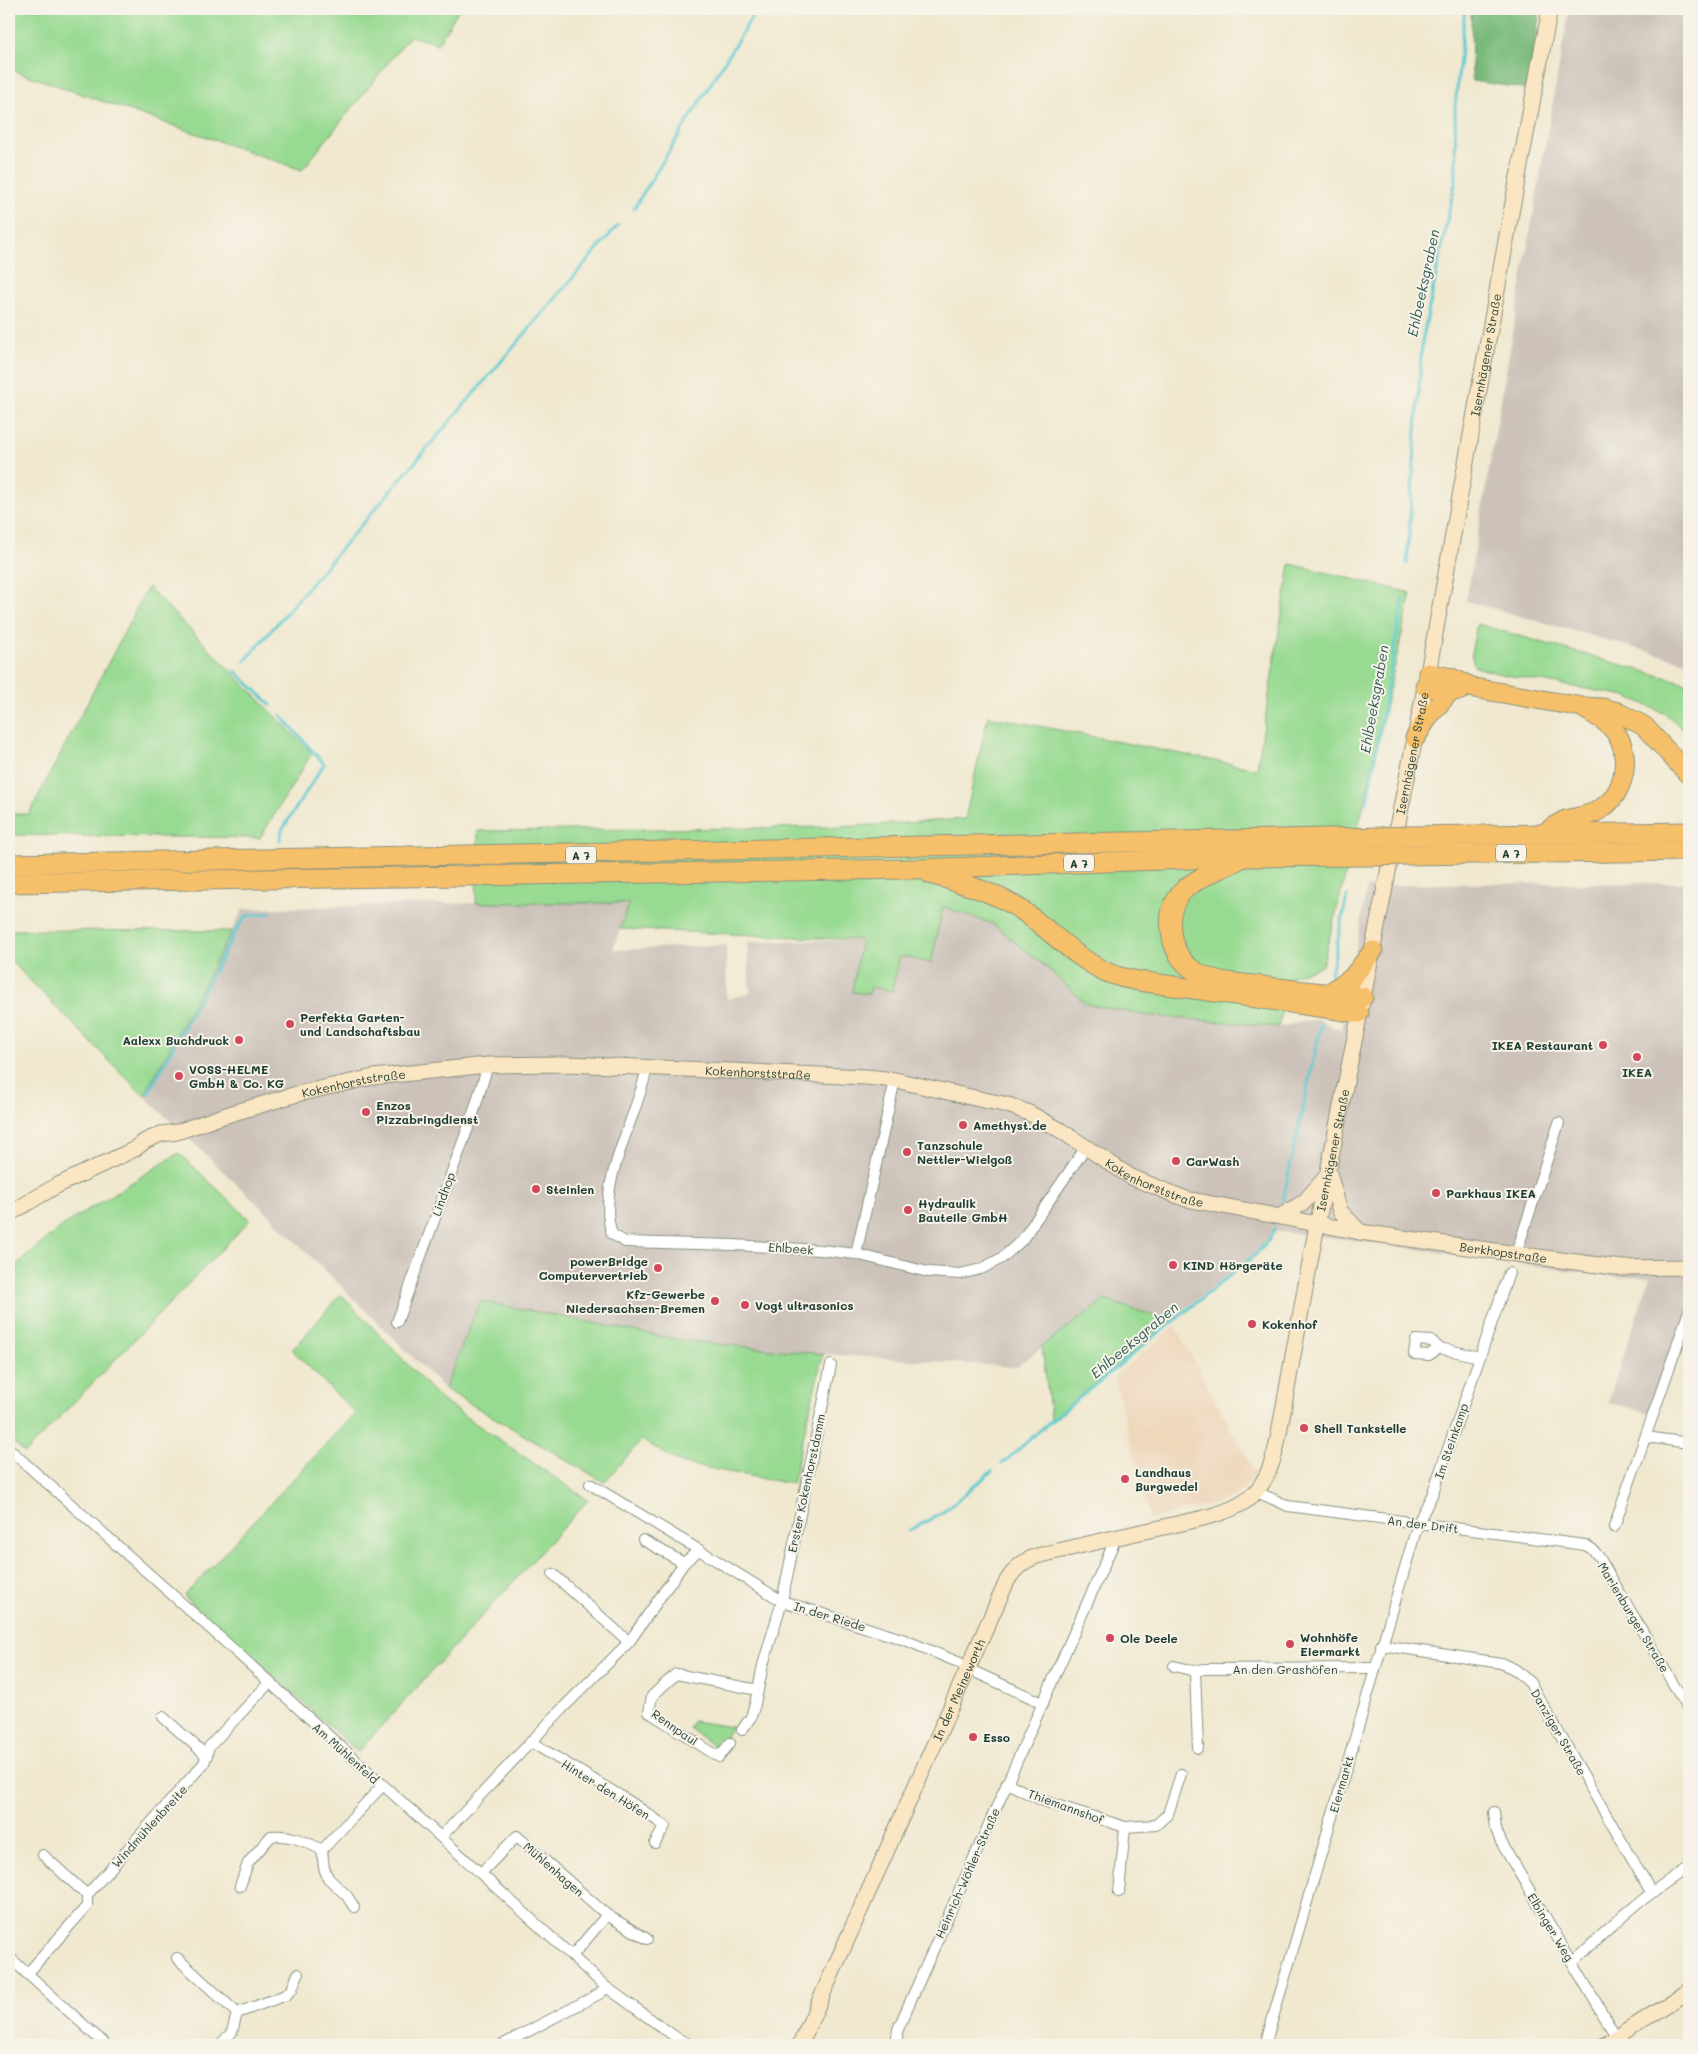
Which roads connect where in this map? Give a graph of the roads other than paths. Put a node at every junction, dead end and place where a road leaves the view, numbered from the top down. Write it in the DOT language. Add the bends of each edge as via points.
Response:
graph roads {
  1 [pos="1550,9"];
  2 [pos="1427,679"];
  3 [pos="1474,688"];
  4 [pos="1450,692"];
  5 [pos="1582,707"];
  6 [pos="1415,738"];
  7 [pos="1689,775"];
  8 [pos="1689,832"];
  9 [pos="1543,834"];
  10 [pos="1689,850"];
  11 [pos="1244,857"];
  12 [pos="9,864"];
  13 [pos="914,869"];
  14 [pos="9,882"];
  15 [pos="1373,951"];
  16 [pos="1328,994"];
  17 [pos="1361,1005"];
  18 [pos="488,1065"];
  19 [pos="647,1067"];
  20 [pos="894,1080"];
  21 [pos="1560,1122"];
  22 [pos="1086,1147"];
  23 [pos="1328,1173"];
  24 [pos="9,1214"];
  25 [pos="1280,1216"];
  26 [pos="1318,1223"];
  27 [pos="1360,1232"];
  28 [pos="856,1254"];
  29 [pos="1516,1254"];
  30 [pos="1689,1268"];
  31 [pos="1509,1273"];
  32 [pos="1689,1274"];
  33 [pos="1689,1311"];
  34 [pos="397,1322"];
  35 [pos="1439,1348"];
  36 [pos="1480,1357"];
  37 [pos="831,1365"];
  38 [pos="1646,1437"];
  39 [pos="1689,1443"];
  40 [pos="9,1449"];
  41 [pos="590,1484"];
  42 [pos="1255,1491"];
  43 [pos="1418,1523"];
  44 [pos="1614,1527"];
  45 [pos="1116,1538"];
  46 [pos="643,1540"];
  47 [pos="1592,1549"];
  48 [pos="699,1550"];
  49 [pos="684,1563"];
  50 [pos="554,1574"];
  51 [pos="782,1601"];
  52 [pos="629,1642"];
  53 [pos="1381,1645"];
  54 [pos="1174,1666"];
  55 [pos="1374,1668"];
  56 [pos="968,1669"];
  57 [pos="1195,1672"];
  58 [pos="269,1683"];
  59 [pos="758,1690"];
  60 [pos="1043,1703"];
  61 [pos="1689,1711"];
  62 [pos="163,1717"];
  63 [pos="742,1730"];
  64 [pos="531,1742"];
  65 [pos="730,1742"];
  66 [pos="1198,1748"];
  67 [pos="207,1756"];
  68 [pos="1181,1774"];
  69 [pos="1007,1783"];
  70 [pos="382,1786"];
  71 [pos="1494,1812"];
  72 [pos="1125,1827"];
  73 [pos="441,1837"];
  74 [pos="655,1843"];
  75 [pos="322,1850"];
  76 [pos="42,1855"];
  77 [pos="1689,1867"];
  78 [pos="481,1873"];
  79 [pos="240,1886"];
  80 [pos="1119,1892"];
  81 [pos="1651,1892"];
  82 [pos="87,1895"];
  83 [pos="354,1907"];
  84 [pos="607,1915"];
  85 [pos="647,1939"];
  86 [pos="572,1956"];
  87 [pos="177,1958"];
  88 [pos="10,1961"];
  89 [pos="1573,1962"];
  90 [pos="27,1974"];
  91 [pos="298,1974"];
  92 [pos="606,1987"];
  93 [pos="1689,1991"];
  94 [pos="237,2014"];
  95 [pos="1611,2042"];
  96 [pos="106,2045"];
  97 [pos="220,2045"];
  98 [pos="502,2045"];
  99 [pos="691,2045"];
  100 [pos="800,2045"];
  101 [pos="896,2045"];
  102 [pos="1265,2045"];
  1 -- 2 [label="main road, Isernhägener Straße"];
  2 -- 3 [label="highway" via="1451,678"];
  2 -- 4 [label="highway"];
  2 -- 6 [label="main road, Isernhägener Straße"];
  3 -- 4 [label="highway"];
  3 -- 5 [label="highway"];
  4 -- 6 [label="highway" via="1433,710"];
  5 -- 7 [label="highway" via="1617,712 1644,726"];
  5 -- 9 [label="highway" via="1602,719 1617,736 1624,753 1621,782 1615,794 1599,810 1564,821"];
  6 -- 15 [label="main road, Isernhägener Straße"];
  8 -- 9 [label="highway, A 7"];
  9 -- 12 [label="highway, A 7, bridge"];
  10 -- 11 [label="highway, A 7, bridge"];
  11 -- 13 [label="highway, A 7"];
  11 -- 16 [label="highway" via="1199,878 1179,896 1170,922 1178,955 1195,972 1207,977"];
  13 -- 14 [label="highway, A 7"];
  13 -- 17 [label="highway" via="972,885 1006,901 1087,961 1116,975 1146,982"];
  15 -- 16 [label="highway" via="1352,978"];
  15 -- 17 [label="main road, Isernhägener Straße"];
  16 -- 17 [label="highway"];
  17 -- 23 [label="main road, Isernhägener Straße"];
  18 -- 19 [label="main road, Kokenhorststraße"];
  18 -- 24 [label="main road, Kokenhorststraße" via="373,1077 276,1100 177,1132 164,1142 146,1149 135,1149 56,1186"];
  18 -- 34 [label="street, Lindhop"];
  19 -- 20 [label="main road, Kokenhorststraße"];
  19 -- 28 [label="street, Ehlbeek" via="614,1165 608,1210 612,1234 625,1242 789,1248"];
  20 -- 22 [label="main road, Kokenhorststraße" via="1008,1105 1043,1120"];
  20 -- 28 [label="street"];
  21 -- 29 [label="street"];
  22 -- 25 [label="main road, Kokenhorststraße" via="1131,1177 1170,1194"];
  22 -- 28 [label="street, Ehlbeek" via="1022,1240 1002,1258 981,1269 952,1275"];
  23 -- 25 [label="main road" via="1304,1202"];
  23 -- 26 [label="main road, Isernhägener Straße"];
  23 -- 27 [label="main road" via="1340,1211"];
  25 -- 26 [label="main road, Kokenhorststraße"];
  26 -- 27 [label="main road, Berkhopstraße"];
  26 -- 42 [label="main road, Isernhägener Straße" via="1276,1451 1270,1470"];
  27 -- 29 [label="main road, Berkhopstraße"];
  29 -- 30 [label="main road, Berkhopstraße" via="1614,1267"];
  30 -- 32 [label="street"];
  31 -- 36 [label="street, Im Steinkamp"];
  33 -- 38 [label="street"];
  35 -- 36 [label="street"];
  36 -- 43 [label="street, Im Steinkamp" via="1432,1495"];
  37 -- 51 [label="street, Erster Kokenhorstdamm"];
  38 -- 39 [label="street"];
  38 -- 44 [label="street"];
  40 -- 58 [label="street, Am Mühlenfeld"];
  41 -- 48 [label="street, In der Riede"];
  42 -- 43 [label="street, An der Drift" via="1288,1506"];
  42 -- 45 [label="main road, In der Meineworth" via="1233,1508"];
  43 -- 47 [label="street, An der Drift" via="1585,1545"];
  43 -- 53 [label="street, Eiermarkt"];
  45 -- 56 [label="main road, In der Meineworth" via="1037,1556 1015,1569"];
  45 -- 60 [label="street, Heinrich-Wöhler-Straße"];
  46 -- 49 [label="street"];
  47 -- 61 [label="street, Marienburger Straße"];
  48 -- 49 [label="street"];
  48 -- 51 [label="street, In der Riede"];
  49 -- 52 [label="street"];
  50 -- 52 [label="street"];
  51 -- 56 [label="street, In der Riede" via="905,1640"];
  51 -- 59 [label="street"];
  52 -- 64 [label="street"];
  53 -- 55 [label="street, Eiermarkt"];
  53 -- 81 [label="street, Danziger Straße" via="1502,1663 1516,1670 1530,1683"];
  54 -- 57 [label="street, An den Grashöfen"];
  55 -- 57 [label="street, An den Grashöfen" via="1204,1669"];
  55 -- 102 [label="street, Eiermarkt"];
  56 -- 60 [label="street"];
  56 -- 100 [label="main road, In der Meineworth"];
  57 -- 66 [label="street"];
  58 -- 67 [label="street, Windmühlenbreite" via="209,1747"];
  58 -- 70 [label="street, Am Mühlenfeld"];
  59 -- 63 [label="street" via="751,1717"];
  59 -- 65 [label="street, Rennpaul" via="676,1674 652,1696 649,1712 719,1756"];
  60 -- 69 [label="street, Heinrich-Wöhler-Straße"];
  62 -- 67 [label="street"];
  64 -- 73 [label="street"];
  64 -- 74 [label="street, Hinter den Höfen" via="664,1826"];
  67 -- 82 [label="street, Windmühlenbreite"];
  68 -- 72 [label="street, Thiemannshof" via="1168,1814 1156,1826"];
  69 -- 72 [label="street, Thiemannshof" via="1041,1800"];
  69 -- 101 [label="street, Heinrich-Wöhler-Straße" via="898,2029"];
  70 -- 73 [label="street, Am Mühlenfeld"];
  70 -- 75 [label="street"];
  71 -- 89 [label="street, Elbinger Weg" via="1502,1842"];
  72 -- 80 [label="street"];
  73 -- 78 [label="street, Am Mühlenfeld"];
  75 -- 79 [label="street" via="284,1834 271,1836 248,1863"];
  75 -- 83 [label="street" via="328,1878"];
  76 -- 82 [label="street"];
  77 -- 81 [label="street"];
  78 -- 84 [label="street, Mühlenhagen" via="516,1836"];
  78 -- 86 [label="street, Am Mühlenfeld"];
  81 -- 89 [label="street"];
  82 -- 90 [label="street, Windmühlenbreite" via="88,1906"];
  84 -- 85 [label="street, Mühlenhagen"];
  84 -- 86 [label="street"];
  86 -- 92 [label="street, Am Mühlenfeld"];
  87 -- 94 [label="street"];
  88 -- 90 [label="street"];
  89 -- 95 [label="street, Elbinger Weg"];
  90 -- 96 [label="street"];
  91 -- 94 [label="street" via="292,1989 286,1994"];
  92 -- 98 [label="street" via="601,1993"];
  92 -- 99 [label="street, Am Mühlenfeld"];
  93 -- 95 [label="main road"];
  94 -- 97 [label="street" via="232,2032"];
}
